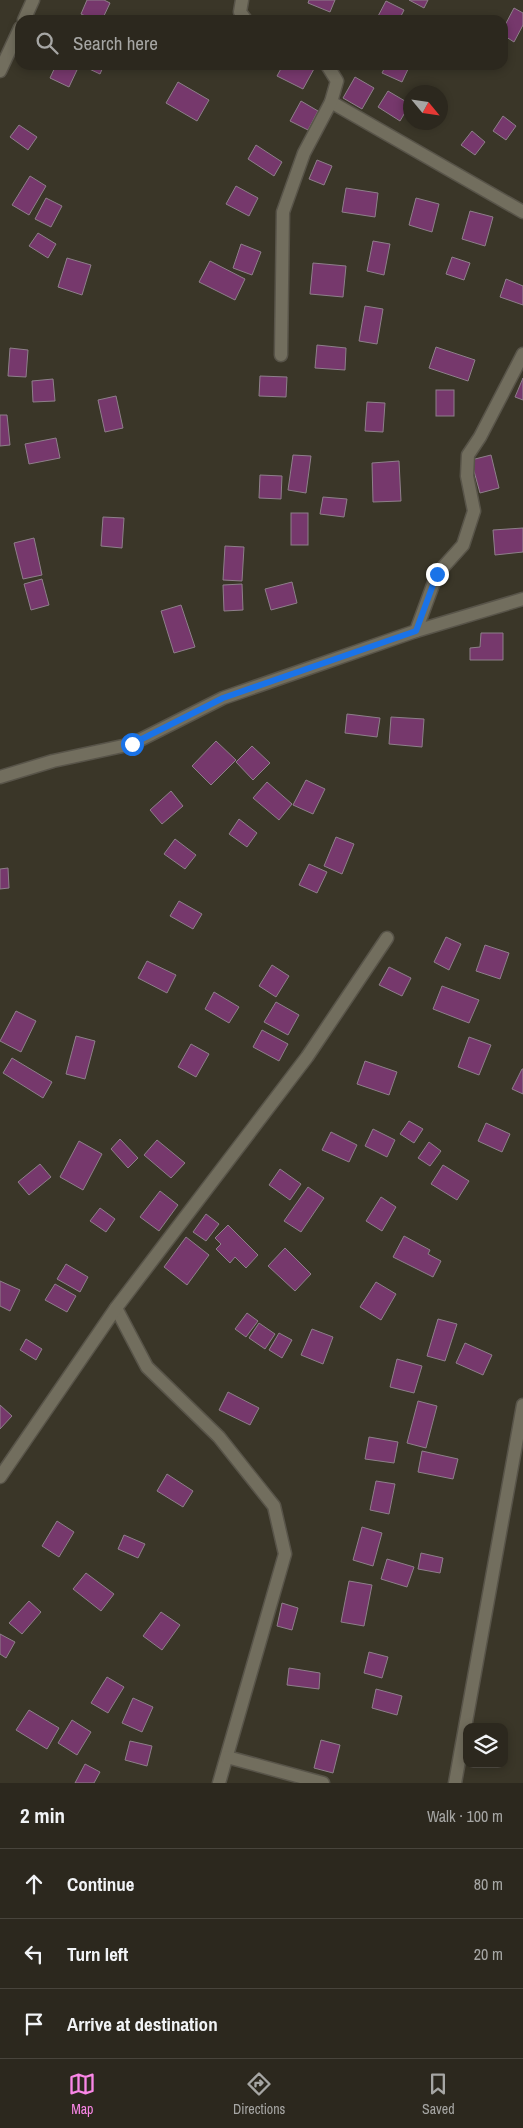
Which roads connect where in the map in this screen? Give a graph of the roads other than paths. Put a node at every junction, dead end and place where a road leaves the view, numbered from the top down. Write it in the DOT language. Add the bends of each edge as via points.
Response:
graph roads {
  1 [pos="33,0"];
  2 [pos="242,0"];
  3 [pos="26,15"];
  4 [pos="242,15"];
  5 [pos="15,39"];
  6 [pos="331,70"];
  7 [pos="0,71"];
  8 [pos="331,102"];
  9 [pos="523,212"];
  10 [pos="523,354"];
  11 [pos="281,355"];
  12 [pos="523,599"];
  13 [pos="416,631"];
  14 [pos="0,777"];
  15 [pos="387,938"];
  16 [pos="116,1308"];
  17 [pos="523,1405"];
  18 [pos="0,1477"];
  19 [pos="227,1757"];
  20 [pos="219,1783"];
  21 [pos="323,1783"];
  22 [pos="455,1783"];
  1 -- 3 [label="street"];
  2 -- 4 [label="street"];
  5 -- 7 [label="street"];
  6 -- 8 [label="street" via="337,81"];
  8 -- 9 [label="street"];
  8 -- 11 [label="street" via="304,153 283,212"];
  10 -- 13 [label="street" via="468,455 467,476 474,511 463,545 437,574"];
  12 -- 13 [label="street"];
  13 -- 14 [label="street" via="223,698 132,744"];
  15 -- 16 [label="street" via="307,1057"];
  16 -- 18 [label="street"];
  16 -- 19 [label="street" via="147,1367 219,1437 274,1506 285,1554"];
  17 -- 22 [label="street"];
  19 -- 20 [label="street"];
  19 -- 21 [label="street"];
}
